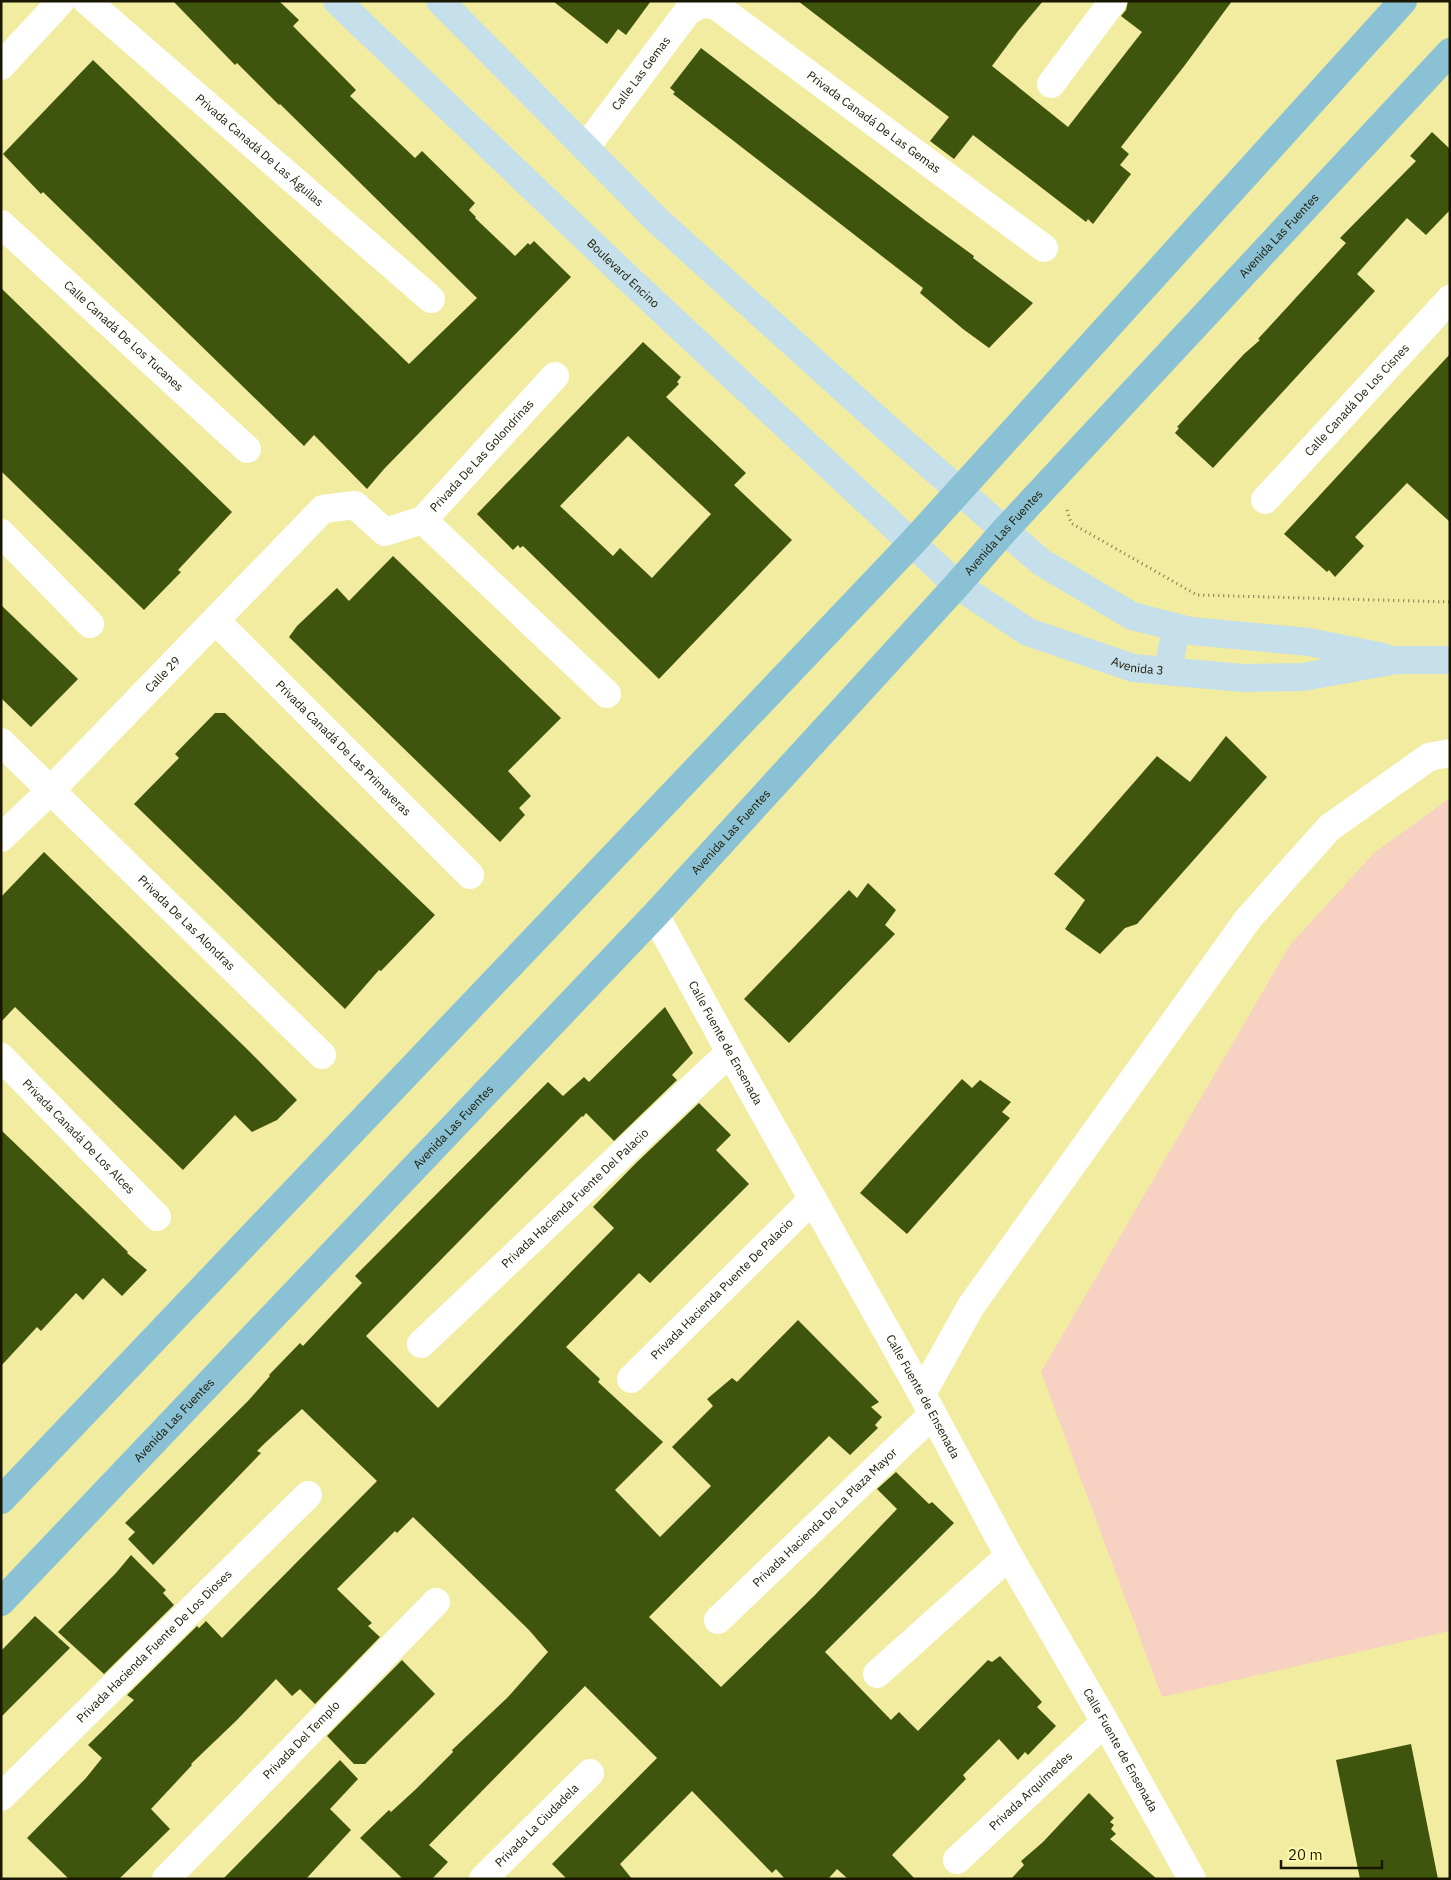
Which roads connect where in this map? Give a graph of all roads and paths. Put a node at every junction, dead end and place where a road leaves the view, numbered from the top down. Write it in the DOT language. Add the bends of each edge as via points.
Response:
graph roads {
  1 [pos="61,1"];
  2 [pos="87,1"];
  3 [pos="337,1"];
  4 [pos="440,1"];
  5 [pos="1113,1"];
  6 [pos="1403,1"];
  7 [pos="702,4"];
  8 [pos="1450,52"];
  9 [pos="1,66"];
  10 [pos="1051,84"];
  11 [pos="586,147"];
  12 [pos="1,224"];
  13 [pos="1044,248"];
  14 [pos="1450,299"];
  15 [pos="431,300"];
  16 [pos="555,376"];
  17 [pos="247,449"];
  18 [pos="959,491"];
  19 [pos="1264,500"];
  20 [pos="1066,507"];
  21 [pos="323,509"];
  22 [pos="423,520"];
  23 [pos="1004,531"];
  24 [pos="1,533"];
  25 [pos="912,543"];
  26 [pos="958,585"];
  27 [pos="1450,602"];
  28 [pos="216,621"];
  29 [pos="90,624"];
  30 [pos="1176,627"];
  31 [pos="1397,660"];
  32 [pos="1450,660"];
  33 [pos="1168,671"];
  34 [pos="607,694"];
  35 [pos="1,742"];
  36 [pos="1450,753"];
  37 [pos="51,790"];
  38 [pos="1,838"];
  39 [pos="470,875"];
  40 [pos="656,915"];
  41 [pos="730,1052"];
  42 [pos="322,1055"];
  43 [pos="1,1057"];
  44 [pos="813,1199"];
  45 [pos="157,1217"];
  46 [pos="421,1344"];
  47 [pos="631,1379"];
  48 [pos="927,1404"];
  49 [pos="308,1495"];
  50 [pos="1,1500"];
  51 [pos="1010,1556"];
  52 [pos="1,1602"];
  53 [pos="436,1602"];
  54 [pos="718,1620"];
  55 [pos="877,1674"];
  56 [pos="1105,1722"];
  57 [pos="590,1773"];
  58 [pos="1,1797"];
  59 [pos="957,1860"];
  60 [pos="166,1879"];
  61 [pos="483,1879"];
  62 [pos="1192,1879"];
  1 -- 9 [label="street"];
  2 -- 15 [label="street, Privada Canadá De Las Águilas"];
  3 -- 25 [label="street, Boulevard Encino"];
  4 -- 11 [label="street"];
  5 -- 10 [label="street"];
  6 -- 18 [label="main road"];
  7 -- 11 [label="street, Calle Las Gemas" via="688,11"];
  7 -- 13 [label="street, Privada Canadá De Las Gemas" via="715,6"];
  8 -- 23 [label="main road, Avenida Las Fuentes"];
  11 -- 18 [label="street" via="666,228"];
  12 -- 17 [label="street, Calle Canadá De Los Tucanes"];
  14 -- 19 [label="street, Calle Canadá De Los Cisnes"];
  16 -- 22 [label="street, Privada De Las Golondrinas"];
  18 -- 23 [label="street, Avenida 3"];
  18 -- 25 [label="main road"];
  20 -- 27 [label="path" via="1071,523 1196,595"];
  21 -- 22 [label="street, Privada De Las Golondrinas" via="355,505 385,532"];
  21 -- 28 [label="street, Calle 29"];
  22 -- 34 [label="street"];
  23 -- 26 [label="main road, Avenida Las Fuentes"];
  23 -- 30 [label="street, Avenida 3" via="1041,562 1132,616"];
  24 -- 29 [label="street"];
  25 -- 26 [label="street, Avenida 3"];
  25 -- 50 [label="main road"];
  26 -- 33 [label="street, Avenida 3" via="1028,632 1133,668"];
  26 -- 40 [label="main road, Avenida Las Fuentes"];
  28 -- 37 [label="street, Calle 29"];
  28 -- 39 [label="street, Privada Canadá De Las Primaveras"];
  30 -- 31 [label="street, Avenida 3" via="1309,642"];
  30 -- 33 [label="street"];
  31 -- 32 [label="street, Avenida 3"];
  31 -- 33 [label="street, Avenida 3" via="1302,677 1242,678"];
  35 -- 37 [label="street, Privada De Las Alondras"];
  36 -- 48 [label="street, Privada Hacienda De La Plaza Mayor" via="1429,757 1329,828 1248,919 970,1306"];
  37 -- 38 [label="street, Calle 29"];
  37 -- 42 [label="street, Privada De Las Alondras"];
  40 -- 41 [label="street, Calle Fuente de Ensenada"];
  40 -- 52 [label="main road, Avenida Las Fuentes"];
  41 -- 44 [label="street, Calle Fuente de Ensenada"];
  41 -- 46 [label="street, Privada Hacienda Fuente Del Palacio"];
  43 -- 45 [label="street, Privada Canadá De Los Alces"];
  44 -- 47 [label="street, Privada Hacienda Puente De Palacio"];
  44 -- 48 [label="street, Calle Fuente de Ensenada"];
  48 -- 51 [label="street, Calle Fuente de Ensenada"];
  48 -- 54 [label="street, Privada Hacienda De La Plaza Mayor"];
  49 -- 58 [label="street, Privada Hacienda Fuente De Los Dioses"];
  51 -- 55 [label="street"];
  51 -- 56 [label="street, Calle Fuente de Ensenada"];
  53 -- 60 [label="street, Privada Del Templo"];
  56 -- 59 [label="street, Privada Arquímedes"];
  56 -- 62 [label="street, Calle Fuente de Ensenada"];
  57 -- 61 [label="street, Privada La Ciudadela"];
}
